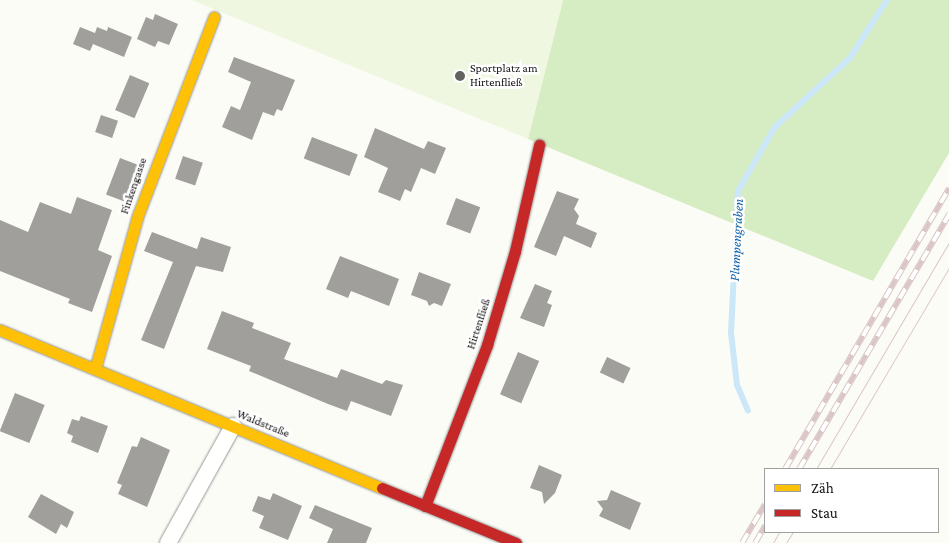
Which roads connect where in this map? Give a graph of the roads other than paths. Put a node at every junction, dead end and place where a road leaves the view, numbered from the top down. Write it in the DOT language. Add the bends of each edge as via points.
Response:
graph roads {
  1 [pos="214,17"];
  2 [pos="539,145"];
  3 [pos="0,330"];
  4 [pos="95,369"];
  5 [pos="233,426"];
  6 [pos="425,506"];
  7 [pos="168,543"];
  8 [pos="516,543"];
  1 -- 4 [label="street, Finkengasse" via="141,207"];
  2 -- 6 [label="street, Hirtenfließ" via="515,251 487,345"];
  3 -- 4 [label="street, Waldstraße"];
  4 -- 5 [label="street, Waldstraße"];
  5 -- 6 [label="street, Waldstraße"];
  5 -- 7 [label="street"];
  6 -- 8 [label="street, Waldstraße"];
}
